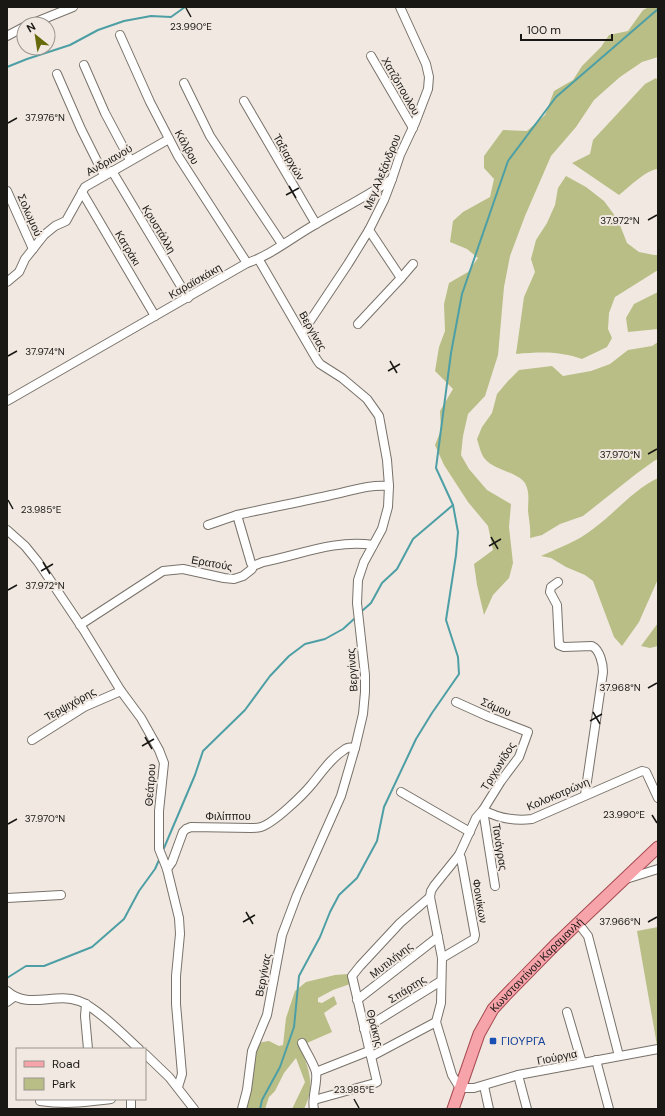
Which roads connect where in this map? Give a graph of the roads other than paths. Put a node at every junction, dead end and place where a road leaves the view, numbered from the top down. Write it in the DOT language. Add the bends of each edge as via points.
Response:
graph roads {
  1 [pos="73,7"];
  2 [pos="400,7"];
  3 [pos="51,16"];
  4 [pos="16,31"];
  5 [pos="120,35"];
  6 [pos="7,36"];
  7 [pos="371,56"];
  8 [pos="84,65"];
  9 [pos="57,74"];
  10 [pos="184,83"];
  11 [pos="244,101"];
  12 [pos="413,128"];
  13 [pos="169,139"];
  14 [pos="130,160"];
  15 [pos="112,171"];
  16 [pos="104,175"];
  17 [pos="392,179"];
  18 [pos="7,191"];
  19 [pos="82,192"];
  20 [pos="316,224"];
  21 [pos="369,230"];
  22 [pos="282,244"];
  23 [pos="33,249"];
  24 [pos="259,260"];
  25 [pos="247,264"];
  26 [pos="414,264"];
  27 [pos="401,278"];
  28 [pos="7,282"];
  29 [pos="188,298"];
  30 [pos="155,316"];
  31 [pos="358,324"];
  32 [pos="302,333"];
  33 [pos="7,401"];
  34 [pos="389,486"];
  35 [pos="237,515"];
  36 [pos="208,526"];
  37 [pos="7,530"];
  38 [pos="373,545"];
  39 [pos="253,566"];
  40 [pos="558,582"];
  41 [pos="80,625"];
  42 [pos="121,691"];
  43 [pos="456,702"];
  44 [pos="528,732"];
  45 [pos="32,740"];
  46 [pos="355,748"];
  47 [pos="401,792"];
  48 [pos="585,795"];
  49 [pos="658,798"];
  50 [pos="483,810"];
  51 [pos="470,832"];
  52 [pos="658,847"];
  53 [pos="459,855"];
  54 [pos="641,863"];
  55 [pos="167,869"];
  56 [pos="656,869"];
  57 [pos="624,880"];
  58 [pos="495,886"];
  59 [pos="61,895"];
  60 [pos="430,897"];
  61 [pos="7,898"];
  62 [pos="578,923"];
  63 [pos="438,937"];
  64 [pos="442,958"];
  65 [pos="441,981"];
  66 [pos="7,991"];
  67 [pos="11,999"];
  68 [pos="357,1000"];
  69 [pos="86,1004"];
  70 [pos="567,1012"];
  71 [pos="436,1022"];
  72 [pos="364,1029"];
  73 [pos="302,1043"];
  74 [pos="133,1046"];
  75 [pos="88,1048"];
  76 [pos="658,1049"];
  77 [pos="370,1054"];
  78 [pos="146,1055"];
  79 [pos="619,1056"];
  80 [pos="596,1060"];
  81 [pos="582,1063"];
  82 [pos="316,1072"];
  83 [pos="518,1075"];
  84 [pos="460,1086"];
  85 [pos="484,1086"];
  86 [pos="178,1087"];
  87 [pos="106,1100"];
  88 [pos="314,1100"];
  89 [pos="40,1101"];
  90 [pos="56,1106"];
  91 [pos="78,1106"];
  92 [pos="194,1109"];
  93 [pos="242,1109"];
  94 [pos="314,1109"];
  95 [pos="453,1109"];
  96 [pos="489,1109"];
  97 [pos="527,1109"];
  98 [pos="609,1109"];
  1 -- 3 [label="street"];
  2 -- 12 [label="street, Μεγ.Αλεξάνδρου" via="429,77 424,102"];
  4 -- 6 [label="street"];
  5 -- 13 [label="street, Κάλβου"];
  7 -- 12 [label="street, Χατζόπουλου"];
  8 -- 14 [label="street" via="105,113"];
  9 -- 16 [label="street"];
  10 -- 22 [label="street" via="210,136"];
  11 -- 20 [label="street, Ταξιαρχών"];
  12 -- 17 [label="street, Μεγ.Αλεξάνδρου"];
  13 -- 14 [label="street, Ανδριανού"];
  13 -- 25 [label="street, Κάλβου"];
  14 -- 15 [label="street, Ανδριανού"];
  15 -- 16 [label="street, Ανδριανού"];
  15 -- 29 [label="street, Κρυστάλλη"];
  16 -- 19 [label="street, Ανδριανού" via="85,187"];
  17 -- 20 [label="street, Καραϊσκάκη"];
  17 -- 21 [label="street, Μεγ.Αλεξάνδρου"];
  18 -- 23 [label="street, Σολωμού"];
  19 -- 23 [label="street, Ανδριανού" via="66,221 44,235"];
  19 -- 30 [label="street, Κατράκι"];
  20 -- 22 [label="street, Καραϊσκάκη"];
  21 -- 27 [label="street"];
  21 -- 32 [label="street, Μεγ.Αλεξάνδρου"];
  22 -- 24 [label="street, Καραϊσκάκη"];
  23 -- 28 [label="street, Ανδριανού" via="19,272"];
  24 -- 25 [label="street, Καραϊσκάκη"];
  24 -- 32 [label="street, Βεργίνας"];
  25 -- 29 [label="street, Καραϊσκάκη"];
  26 -- 27 [label="street"];
  27 -- 31 [label="street"];
  29 -- 30 [label="street, Καραϊσκάκη"];
  30 -- 33 [label="street, Καραϊσκάκη"];
  32 -- 34 [label="street, Βεργίνας" via="320,364 350,384 379,416"];
  34 -- 35 [label="street" via="360,488"];
  34 -- 38 [label="street, Βεργίνας" via="388,507 382,529"];
  35 -- 36 [label="street"];
  35 -- 39 [label="street"];
  37 -- 41 [label="street, Θεάτρου" via="38,562"];
  38 -- 39 [label="street, Ερατούς" via="338,545"];
  38 -- 46 [label="street, Βεργίνας" via="358,580 357,603 365,692"];
  39 -- 41 [label="street, Ερατούς" via="243,576 234,579 183,569 163,571"];
  40 -- 48 [label="street" via="551,587 550,592 557,606 559,645 592,646 597,650 603,666"];
  41 -- 42 [label="street, Θεάτρου"];
  42 -- 45 [label="street, Τερψιχόρης" via="84,707"];
  42 -- 55 [label="street, Θεάτρου" via="140,718 164,763 159,811 159,849"];
  43 -- 44 [label="street, Σάμου"];
  44 -- 50 [label="street, Τριχωνίδος" via="519,757"];
  46 -- 55 [label="street, Φιλίππου" via="342,751 311,786 277,816 260,827 186,829"];
  46 -- 93 [label="street, Βεργίνας" via="344,788 282,935 267,1015 252,1051"];
  47 -- 51 [label="street"];
  48 -- 49 [label="street, Κολοκοτρώνη" via="642,771 646,772"];
  48 -- 50 [label="street, Κολοκοτρώνη" via="532,819 511,819"];
  50 -- 51 [label="street"];
  50 -- 58 [label="street, Τανάγρας"];
  51 -- 53 [label="street"];
  52 -- 54 [label="main road, Κωνσταντίνου Καραμανλή"];
  53 -- 60 [label="street" via="434,886"];
  53 -- 64 [label="street, Φοινίκων" via="474,939"];
  54 -- 56 [label="street" via="649,869"];
  54 -- 57 [label="main road, Κωνσταντίνου Καραμανλή"];
  55 -- 86 [label="street, Θεάτρου" via="179,918 180,934 176,990 182,1074"];
  56 -- 57 [label="street"];
  57 -- 62 [label="main road, Κωνσταντίνου Καραμανλή"];
  59 -- 61 [label="street"];
  60 -- 63 [label="street"];
  60 -- 68 [label="street, Θράκης" via="400,923 352,976"];
  62 -- 79 [label="street" via="588,936"];
  62 -- 84 [label="main road, Κωνσταντίνου Καραμανλή" via="493,1010 479,1034"];
  63 -- 64 [label="street"];
  63 -- 68 [label="street, Μυτιλήνης"];
  64 -- 65 [label="street"];
  65 -- 71 [label="street" via="441,1003"];
  65 -- 72 [label="street, Σπάρτης"];
  66 -- 67 [label="street"];
  67 -- 69 [label="street" via="69,998"];
  68 -- 72 [label="street, Θράκης"];
  69 -- 74 [label="street"];
  69 -- 75 [label="street" via="84,1016"];
  70 -- 81 [label="street"];
  71 -- 77 [label="street"];
  71 -- 84 [label="street" via="452,1075"];
  72 -- 77 [label="street, Θράκης"];
  73 -- 82 [label="street"];
  76 -- 79 [label="street, Γιούργια"];
  77 -- 82 [label="street"];
  77 -- 88 [label="street, Θράκης" via="377,1082"];
  78 -- 86 [label="street"];
  79 -- 80 [label="street, Γιούργια"];
  80 -- 81 [label="street, Γιούργια"];
  80 -- 98 [label="street"];
  81 -- 83 [label="street, Γιούργια"];
  82 -- 88 [label="street"];
  83 -- 85 [label="street, Γιούργια"];
  83 -- 97 [label="street"];
  84 -- 85 [label="street, Γιούργια"];
  84 -- 95 [label="main road, Κωνσταντίνου Καραμανλή"];
  85 -- 96 [label="street"];
  86 -- 92 [label="street"];
  87 -- 91 [label="street"];
  88 -- 94 [label="street"];
  89 -- 90 [label="street"];
  90 -- 91 [label="street"];
}
